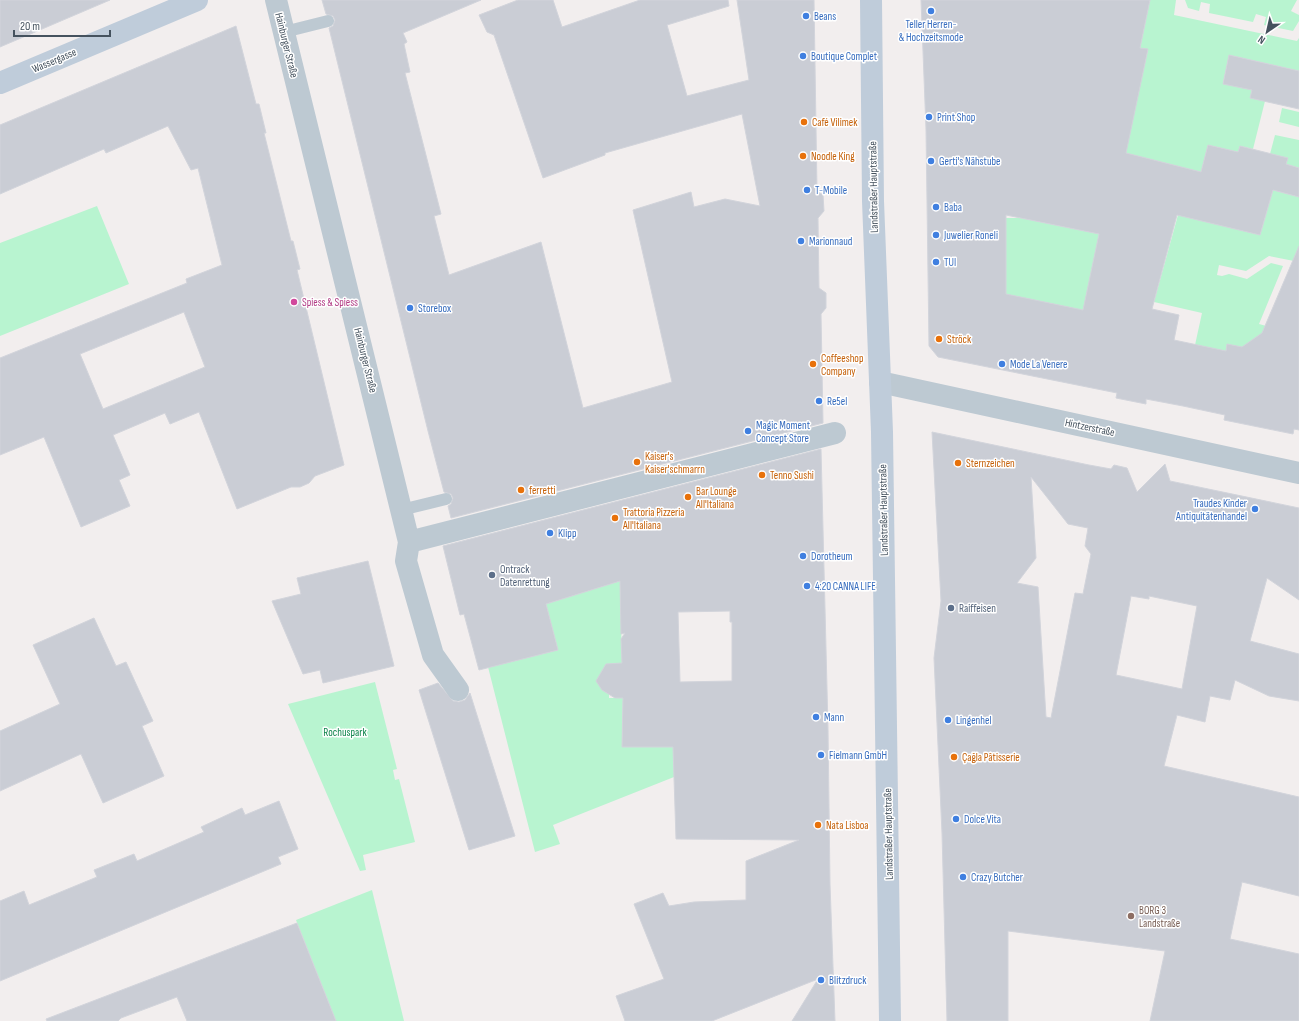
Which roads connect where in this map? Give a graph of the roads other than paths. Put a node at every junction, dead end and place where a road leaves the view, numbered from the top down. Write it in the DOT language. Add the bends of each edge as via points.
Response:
graph roads {
  1 [pos="197,0"];
  2 [pos="276,0"];
  3 [pos="870,0"];
  4 [pos="328,21"];
  5 [pos="284,32"];
  6 [pos="0,83"];
  7 [pos="880,382"];
  8 [pos="835,433"];
  9 [pos="1299,473"];
  10 [pos="446,499"];
  11 [pos="401,510"];
  12 [pos="409,542"];
  13 [pos="458,690"];
  14 [pos="890,1021"];
  1 -- 6 [label="main road, Wassergasse"];
  2 -- 5 [label="street, Hainburger Straße"];
  3 -- 7 [label="main road, Landstraßer Hauptstraße" via="873,201"];
  4 -- 5 [label="lane"];
  5 -- 11 [label="street, Hainburger Straße"];
  7 -- 9 [label="street, Hintzerstraße"];
  7 -- 14 [label="main road, Landstraßer Hauptstraße"];
  8 -- 12 [label="street"];
  10 -- 11 [label="lane"];
  11 -- 12 [label="street, Hainburger Straße"];
  12 -- 13 [label="street, Hainburger Straße" via="406,562 433,655"];
}
